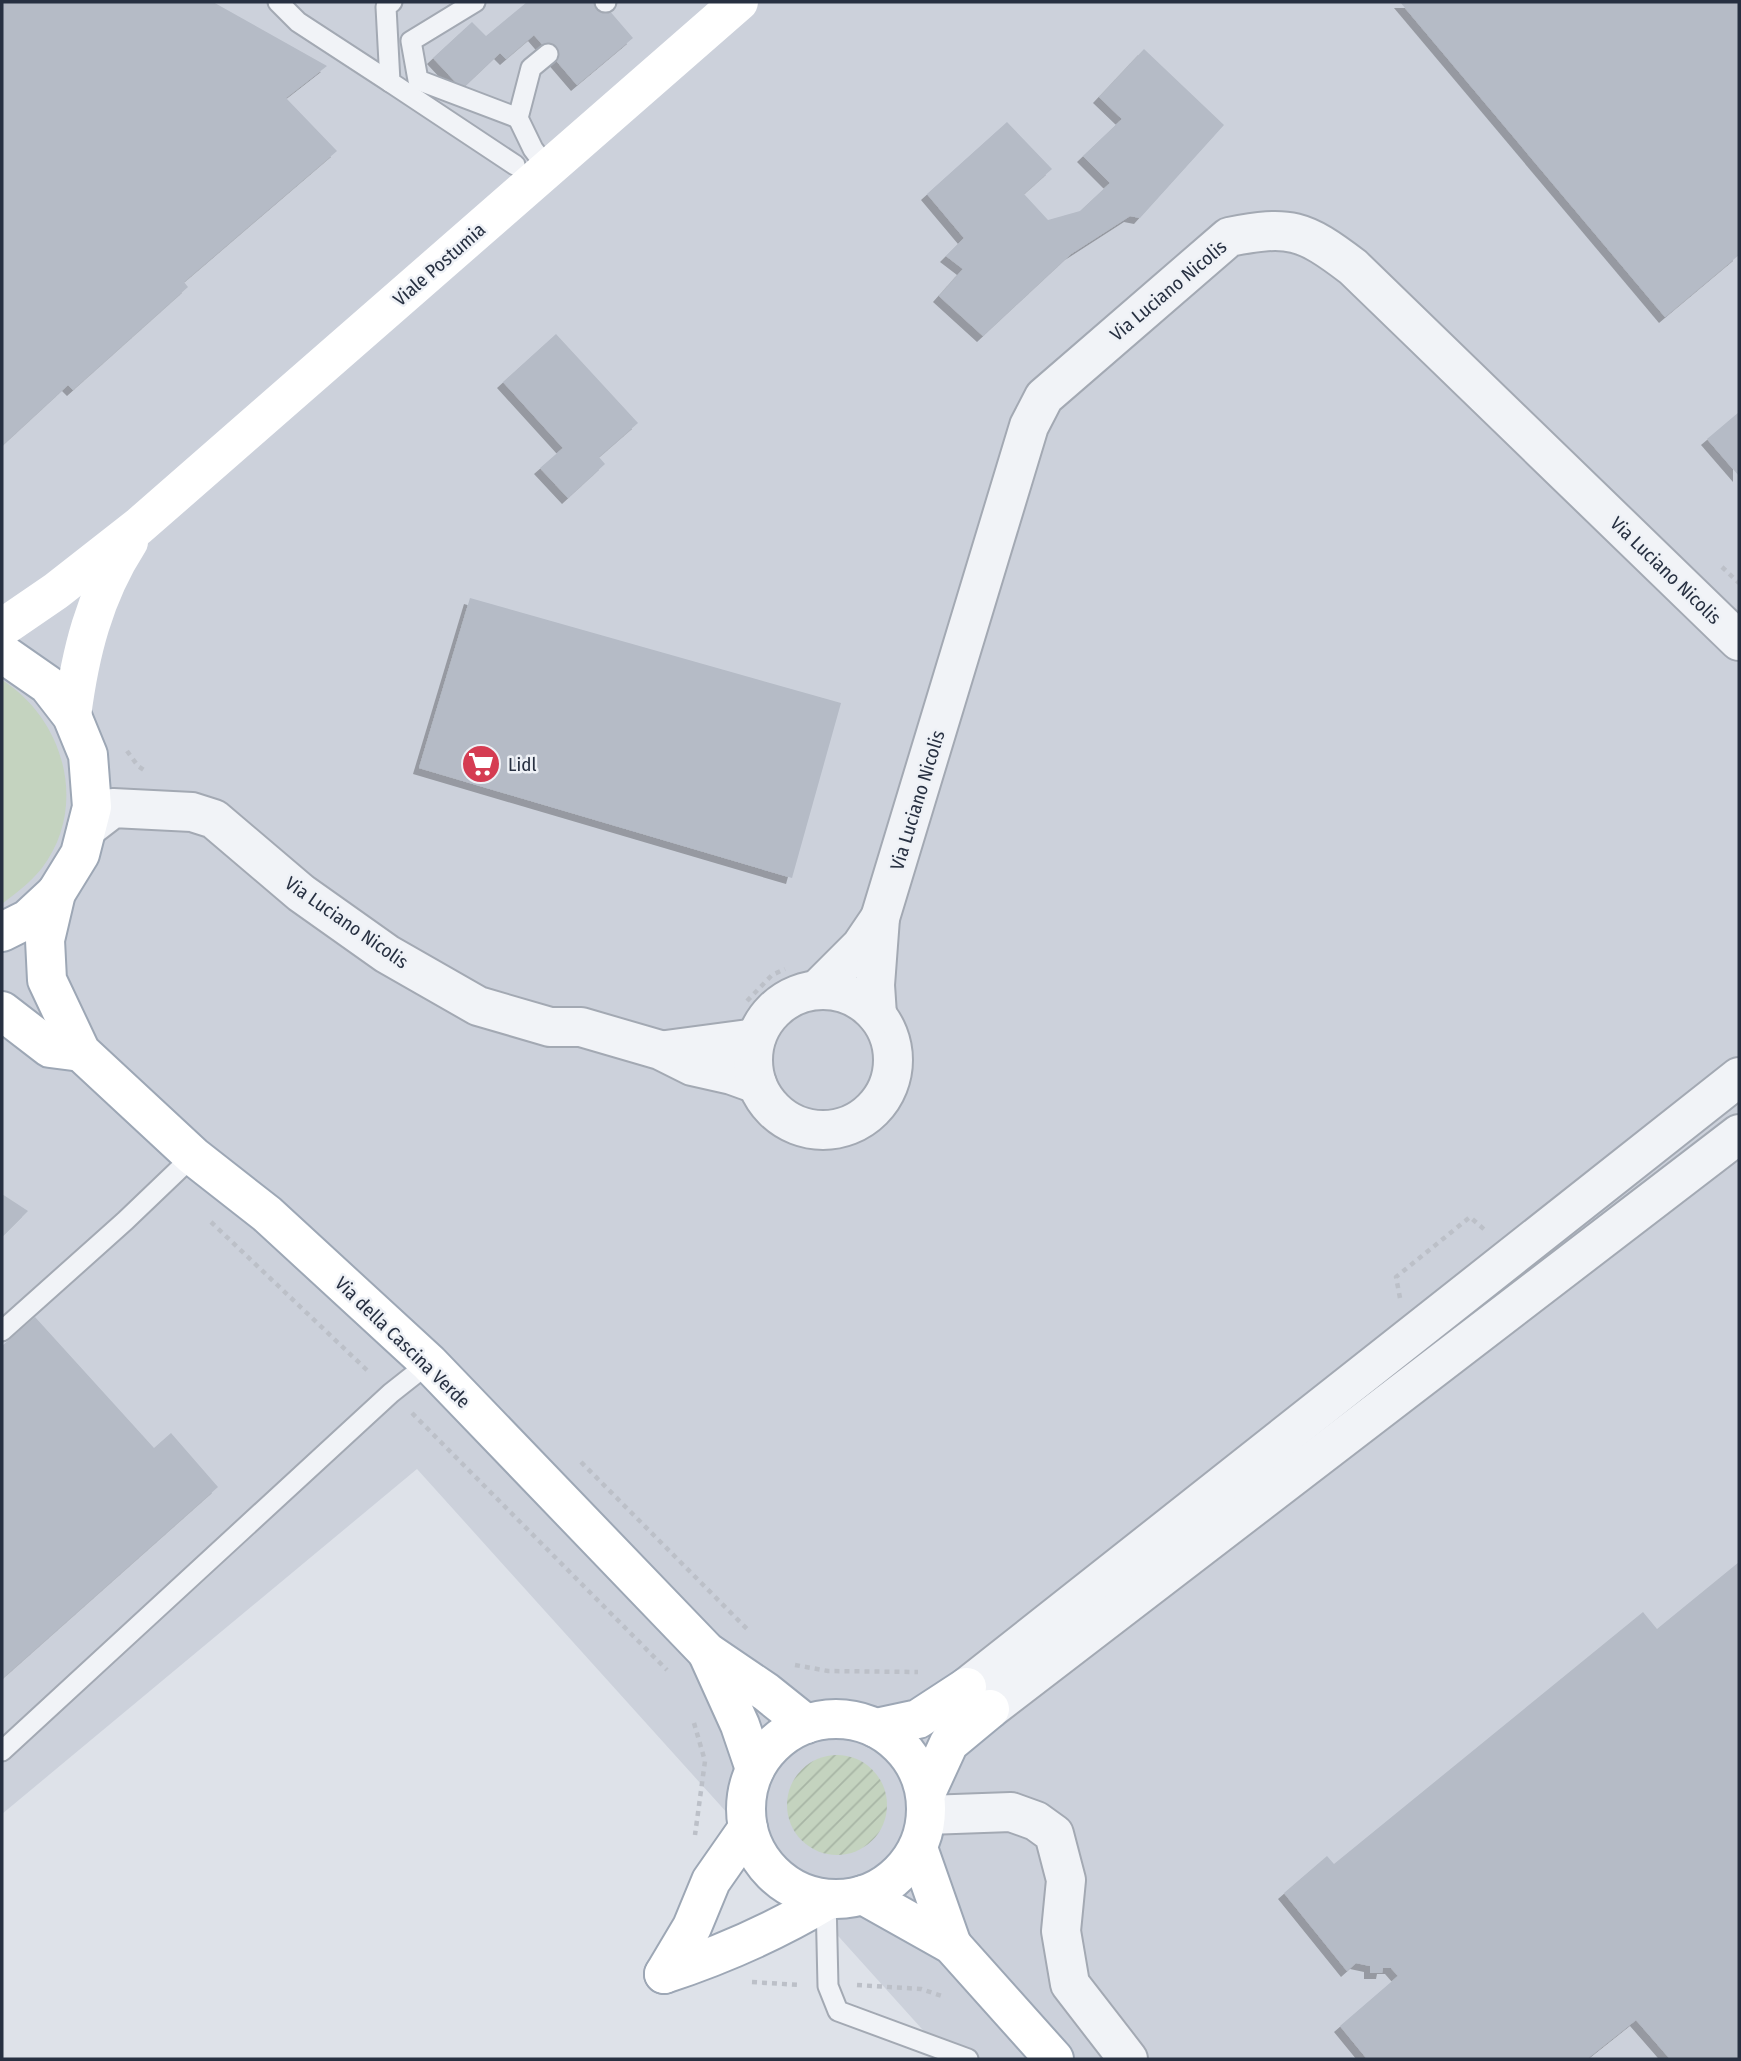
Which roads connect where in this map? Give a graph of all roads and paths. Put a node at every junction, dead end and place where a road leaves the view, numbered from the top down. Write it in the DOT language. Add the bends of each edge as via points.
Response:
graph roads {
  1 [pos="278,2"];
  2 [pos="392,2"];
  3 [pos="475,2"];
  4 [pos="735,3"];
  5 [pos="548,54"];
  6 [pos="390,82"];
  7 [pos="518,118"];
  8 [pos="531,167"];
  9 [pos="139,526"];
  10 [pos="2,628"];
  11 [pos="1739,641"];
  12 [pos="2,653"];
  13 [pos="72,716"];
  14 [pos="122,740"];
  15 [pos="148,772"];
  16 [pos="87,828"];
  17 [pos="57,892"];
  18 [pos="880,918"];
  19 [pos="2,932"];
  20 [pos="807,977"];
  21 [pos="2,1011"];
  22 [pos="877,1015"];
  23 [pos="749,1022"];
  24 [pos="660,1050"];
  25 [pos="81,1052"];
  26 [pos="1739,1077"];
  27 [pos="757,1084"];
  28 [pos="1739,1134"];
  29 [pos="181,1168"];
  30 [pos="1498,1224"];
  31 [pos="1402,1306"];
  32 [pos="2,1331"];
  33 [pos="429,1363"];
  34 [pos="391,1393"];
  35 [pos="580,1460"];
  36 [pos="751,1633"];
  37 [pos="707,1652"];
  38 [pos="792,1664"];
  39 [pos="921,1672"];
  40 [pos="670,1673"];
  41 [pos="979,1698"];
  42 [pos="692,1718"];
  43 [pos="806,1724"];
  44 [pos="876,1728"];
  45 [pos="2,1751"];
  46 [pos="755,1769"];
  47 [pos="924,1818"];
  48 [pos="748,1828"];
  49 [pos="695,1838"];
  50 [pos="838,1898"];
  51 [pos="952,1945"];
  52 [pos="968,2059"];
  53 [pos="1055,2059"];
  54 [pos="1128,2059"];
  1 -- 6 [label="lane" via="299,22"];
  2 -- 6 [label="lane" via="386,7"];
  3 -- 7 [label="lane" via="411,41 418,80"];
  4 -- 8 [label="main road, Viale Postumia"];
  5 -- 7 [label="lane" via="531,68"];
  6 -- 8 [label="lane"];
  7 -- 8 [label="lane" via="533,149"];
  8 -- 9 [label="main road, Viale Postumia"];
  9 -- 10 [label="main road, Viale Postumia"];
  9 -- 13 [label="main road, Viale Postumia" via="109,574 94,612 79,662"];
  11 -- 18 [label="street, Via Luciano Nicolis" via="1353,267 1322,243 1294,230 1228,237 1044,397 1029,426"];
  12 -- 13 [label="main road" via="48,685"];
  13 -- 16 [label="main road" via="88,755 92,807"];
  14 -- 15 [label="path" via="138,766"];
  16 -- 17 [label="main road" via="80,854"];
  16 -- 24 [label="street, Via Luciano Nicolis" via="113,808 192,812 214,819 301,892 387,954 478,1006 550,1027 581,1027"];
  17 -- 19 [label="main road" via="28,919"];
  17 -- 25 [label="main road" via="45,940 47,980"];
  18 -- 20 [label="street, Via Luciano Nicolis" via="861,946"];
  18 -- 22 [label="street, Via Luciano Nicolis"];
  20 -- 22 [label="street, Via Luciano Nicolis" via="850,995"];
  20 -- 23 [label="street, Via Luciano Nicolis" via="804,992 766,1017"];
  20 -- 23 [label="path" via="772,975"];
  21 -- 25 [label="main road" via="50,1048"];
  22 -- 27 [label="street, Via Luciano Nicolis" via="893,1047 893,1070 886,1092 872,1111 853,1124 830,1130 786,1120 768,1104"];
  23 -- 24 [label="street, Via Luciano Nicolis"];
  23 -- 27 [label="street"];
  24 -- 27 [label="street, Via Luciano Nicolis" via="692,1066"];
  25 -- 29 [label="main road, Via della Cascina Verde"];
  26 -- 41 [label="street"];
  28 -- 41 [label="street"];
  29 -- 32 [label="lane"];
  29 -- 33 [label="main road, Via della Cascina Verde" via="267,1214"];
  29 -- 34 [label="path"];
  30 -- 31 [label="path" via="1487,1232 1470,1217 1396,1278"];
  33 -- 34 [label="lane"];
  33 -- 37 [label="main road, Via della Cascina Verde"];
  34 -- 40 [label="path"];
  34 -- 45 [label="lane"];
  35 -- 36 [label="path"];
  37 -- 43 [label="main road"];
  37 -- 46 [label="main road"];
  38 -- 39 [label="path" via="828,1671"];
  41 -- 44 [label="main road"];
  41 -- 47 [label="main road" via="949,1742"];
  42 -- 49 [label="path" via="705,1762"];
  43 -- 44 [label="main road" via="853,1720"];
  43 -- 46 [label="main road" via="777,1742"];
  44 -- 47 [label="main road" via="899,1744 916,1766"];
  46 -- 48 [label="main road" via="747,1798"];
  47 -- 50 [label="main road" via="895,1877"];
  47 -- 51 [label="main road"];
  47 -- 54 [label="street" via="1011,1812 1054,1834 1066,1880 1061,1931 1070,1984"];
  48 -- 50 [label="main road" via="757,1852 792,1888"];
  48 -- 50 [label="main road" via="711,1881 692,1927 664,1974 731,1951"];
  50 -- 51 [label="main road"];
  50 -- 52 [label="lane" via="828,1986 838,2011"];
  51 -- 53 [label="main road"];
}
